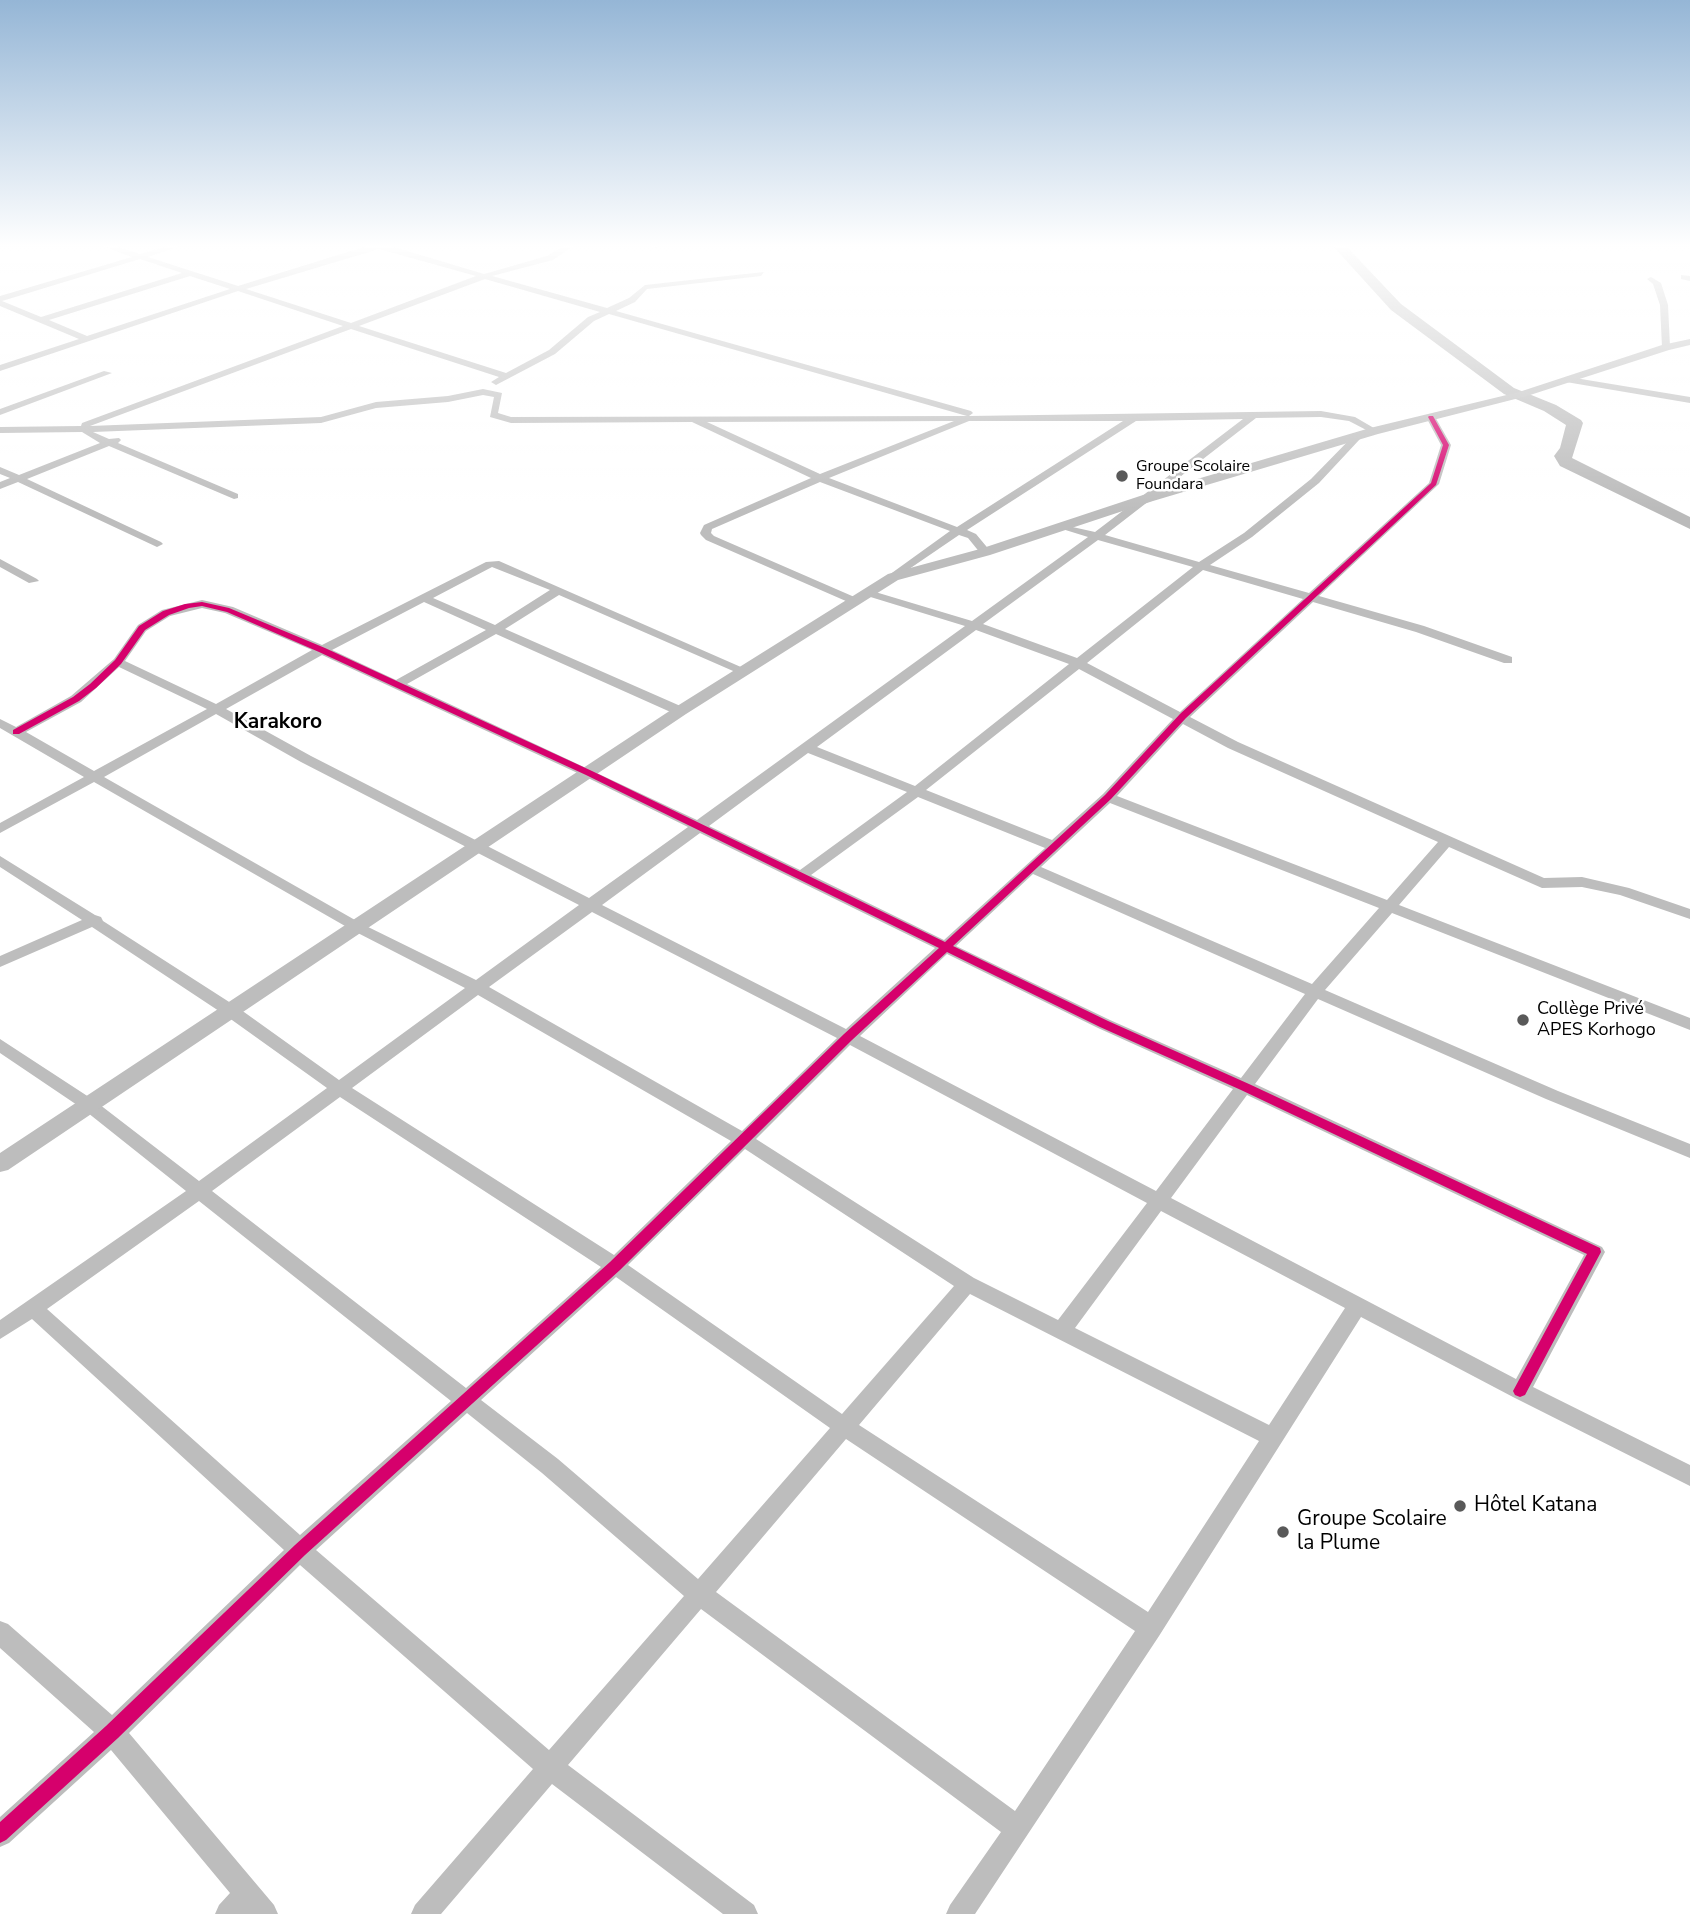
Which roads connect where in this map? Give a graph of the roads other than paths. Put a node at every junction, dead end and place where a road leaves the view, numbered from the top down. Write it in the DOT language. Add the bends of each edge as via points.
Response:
graph roads {
  1 [pos="75,334"];
  2 [pos="106,334"];
  3 [pos="328,334"];
  4 [pos="381,334"];
  5 [pos="571,334"];
  6 [pos="689,334"];
  7 [pos="1665,334"];
  8 [pos="89,340"];
  9 [pos="1690,342"];
  10 [pos="1666,346"];
  11 [pos="2,366"];
  12 [pos="107,373"];
  13 [pos="505,376"];
  14 [pos="1569,380"];
  15 [pos="491,393"];
  16 [pos="1690,401"];
  17 [pos="0,412"];
  18 [pos="1254,415"];
  19 [pos="1431,417"];
  20 [pos="973,418"];
  21 [pos="987,418"];
  22 [pos="1134,418"];
  23 [pos="690,419"];
  24 [pos="74,429"];
  25 [pos="141,429"];
  26 [pos="0,430"];
  27 [pos="1374,432"];
  28 [pos="1357,437"];
  29 [pos="112,442"];
  30 [pos="0,470"];
  31 [pos="820,478"];
  32 [pos="17,480"];
  33 [pos="0,486"];
  34 [pos="234,495"];
  35 [pos="1148,498"];
  36 [pos="1063,526"];
  37 [pos="958,531"];
  38 [pos="1097,536"];
  39 [pos="157,544"];
  40 [pos="985,552"];
  41 [pos="0,562"];
  42 [pos="1202,565"];
  43 [pos="893,576"];
  44 [pos="33,581"];
  45 [pos="557,591"];
  46 [pos="422,597"];
  47 [pos="861,597"];
  48 [pos="1313,599"];
  49 [pos="974,625"];
  50 [pos="497,629"];
  51 [pos="322,650"];
  52 [pos="1507,660"];
  53 [pos="118,662"];
  54 [pos="1079,663"];
  55 [pos="744,671"];
  56 [pos="396,685"];
  57 [pos="215,708"];
  58 [pos="680,711"];
  59 [pos="1183,716"];
  60 [pos="0,723"];
  61 [pos="16,732"];
  62 [pos="806,747"];
  63 [pos="589,773"];
  64 [pos="93,776"];
  65 [pos="917,792"];
  66 [pos="1108,797"];
  67 [pos="698,826"];
  68 [pos="0,829"];
  69 [pos="1447,841"];
  70 [pos="476,846"];
  71 [pos="1056,847"];
  72 [pos="0,860"];
  73 [pos="1033,869"];
  74 [pos="801,876"];
  75 [pos="590,905"];
  76 [pos="1388,908"];
  77 [pos="1690,914"];
  78 [pos="96,920"];
  79 [pos="357,927"];
  80 [pos="948,947"];
  81 [pos="0,962"];
  82 [pos="476,987"];
  83 [pos="1316,990"];
  84 [pos="231,1011"];
  85 [pos="1690,1024"];
  86 [pos="849,1037"];
  87 [pos="0,1045"];
  88 [pos="1245,1087"];
  89 [pos="338,1088"];
  90 [pos="89,1105"];
  91 [pos="744,1140"];
  92 [pos="1690,1151"];
  93 [pos="0,1164"];
  94 [pos="199,1191"];
  95 [pos="1157,1201"];
  96 [pos="615,1266"];
  97 [pos="967,1284"];
  98 [pos="1358,1304"];
  99 [pos="33,1308"];
  100 [pos="1062,1330"];
  101 [pos="0,1331"];
  102 [pos="1520,1391"];
  103 [pos="464,1400"];
  104 [pos="842,1425"];
  105 [pos="1272,1437"];
  106 [pos="1690,1476"];
  107 [pos="300,1550"];
  108 [pos="699,1594"];
  109 [pos="1151,1628"];
  110 [pos="0,1632"];
  111 [pos="112,1732"];
  112 [pos="551,1768"];
  113 [pos="1018,1829"];
  114 [pos="0,1834"];
  115 [pos="247,1894"];
  116 [pos="228,1914"];
  117 [pos="265,1914"];
  118 [pos="424,1914"];
  119 [pos="745,1914"];
  120 [pos="958,1914"];
  1 -- 8 [label="street"];
  2 -- 8 [label="street"];
  3 -- 24 [label="street"];
  4 -- 13 [label="street"];
  5 -- 13 [label="street" via="552,352"];
  6 -- 21 [label="street"];
  7 -- 10 [label="street"];
  8 -- 11 [label="street"];
  9 -- 10 [label="street"];
  10 -- 14 [label="street"];
  12 -- 17 [label="street"];
  13 -- 15 [label="street"];
  14 -- 16 [label="street"];
  14 -- 19 [label="street"];
  15 -- 23 [label="street" via="499,395 493,415 511,420"];
  15 -- 25 [label="street" via="376,405 321,420"];
  18 -- 22 [label="street"];
  18 -- 27 [label="street" via="1337,415"];
  18 -- 35 [label="street"];
  19 -- 27 [label="street"];
  19 -- 48 [label="street" via="1446,445 1434,484"];
  20 -- 21 [label="street"];
  20 -- 23 [label="street"];
  20 -- 31 [label="street"];
  21 -- 22 [label="street"];
  22 -- 37 [label="street"];
  23 -- 31 [label="street"];
  24 -- 25 [label="street"];
  24 -- 26 [label="street"];
  24 -- 29 [label="street"];
  25 -- 29 [label="street"];
  27 -- 28 [label="street"];
  28 -- 35 [label="street"];
  28 -- 42 [label="street" via="1315,481"];
  29 -- 32 [label="street"];
  29 -- 34 [label="street"];
  30 -- 32 [label="street"];
  31 -- 37 [label="street"];
  31 -- 47 [label="street" via="708,527 705,533"];
  32 -- 33 [label="street"];
  32 -- 39 [label="street"];
  35 -- 36 [label="street"];
  35 -- 38 [label="street"];
  36 -- 38 [label="street"];
  36 -- 40 [label="street"];
  37 -- 40 [label="street" via="971,536"];
  37 -- 43 [label="street"];
  38 -- 42 [label="street"];
  38 -- 49 [label="street"];
  40 -- 43 [label="street"];
  41 -- 44 [label="street"];
  42 -- 48 [label="street"];
  42 -- 54 [label="street"];
  43 -- 47 [label="street"];
  45 -- 46 [label="street" via="490,564"];
  45 -- 50 [label="street"];
  45 -- 55 [label="street"];
  46 -- 50 [label="street"];
  46 -- 51 [label="street"];
  47 -- 49 [label="street"];
  47 -- 55 [label="street"];
  48 -- 52 [label="street"];
  48 -- 59 [label="street"];
  49 -- 54 [label="street"];
  49 -- 62 [label="street"];
  50 -- 56 [label="street"];
  50 -- 58 [label="street"];
  51 -- 53 [label="street" via="229,610 202,604 166,613 142,628"];
  51 -- 56 [label="street"];
  51 -- 57 [label="street"];
  53 -- 57 [label="street"];
  53 -- 61 [label="street" via="76,699"];
  54 -- 59 [label="street"];
  54 -- 65 [label="street"];
  55 -- 58 [label="street"];
  56 -- 63 [label="street"];
  57 -- 64 [label="street"];
  57 -- 70 [label="street"];
  58 -- 63 [label="street"];
  59 -- 66 [label="street"];
  59 -- 69 [label="street" via="1233,745"];
  60 -- 61 [label="street"];
  61 -- 64 [label="street"];
  62 -- 65 [label="street"];
  62 -- 67 [label="street"];
  63 -- 67 [label="street"];
  63 -- 70 [label="street"];
  64 -- 68 [label="street"];
  64 -- 79 [label="street"];
  65 -- 71 [label="street"];
  65 -- 74 [label="street"];
  66 -- 71 [label="street"];
  66 -- 76 [label="street"];
  67 -- 74 [label="street"];
  67 -- 75 [label="street"];
  69 -- 76 [label="street"];
  69 -- 77 [label="street" via="1542,883 1582,882 1625,891"];
  70 -- 75 [label="street"];
  70 -- 79 [label="street"];
  71 -- 73 [label="street"];
  72 -- 78 [label="street"];
  73 -- 80 [label="street"];
  73 -- 83 [label="street"];
  74 -- 80 [label="street"];
  75 -- 82 [label="street"];
  75 -- 86 [label="street"];
  76 -- 83 [label="street"];
  76 -- 85 [label="street"];
  78 -- 81 [label="street"];
  78 -- 84 [label="street"];
  79 -- 82 [label="street"];
  79 -- 84 [label="street"];
  80 -- 86 [label="street"];
  80 -- 88 [label="street"];
  82 -- 89 [label="street"];
  82 -- 91 [label="street"];
  83 -- 88 [label="street"];
  83 -- 92 [label="street"];
  84 -- 89 [label="street"];
  84 -- 90 [label="street"];
  86 -- 91 [label="street"];
  86 -- 95 [label="street"];
  87 -- 90 [label="street"];
  88 -- 95 [label="street"];
  88 -- 102 [label="street" via="1595,1252"];
  89 -- 94 [label="street"];
  89 -- 96 [label="street"];
  90 -- 93 [label="street"];
  90 -- 94 [label="street"];
  91 -- 96 [label="street"];
  91 -- 97 [label="street"];
  94 -- 99 [label="street"];
  94 -- 103 [label="street"];
  95 -- 98 [label="street"];
  95 -- 100 [label="street"];
  96 -- 103 [label="street"];
  96 -- 104 [label="street"];
  97 -- 100 [label="street"];
  97 -- 104 [label="street"];
  98 -- 102 [label="street"];
  98 -- 105 [label="street"];
  99 -- 101 [label="street"];
  99 -- 107 [label="street"];
  100 -- 105 [label="street"];
  102 -- 106 [label="street"];
  103 -- 107 [label="street"];
  103 -- 108 [label="street" via="550,1466"];
  104 -- 108 [label="street"];
  104 -- 109 [label="street"];
  105 -- 109 [label="street"];
  107 -- 111 [label="street"];
  107 -- 112 [label="street"];
  108 -- 112 [label="street"];
  108 -- 113 [label="street"];
  109 -- 113 [label="street"];
  110 -- 111 [label="street"];
  111 -- 114 [label="street"];
  111 -- 115 [label="street"];
  112 -- 118 [label="street"];
  112 -- 119 [label="street"];
  113 -- 120 [label="street"];
  115 -- 116 [label="street"];
  115 -- 117 [label="street"];
}
